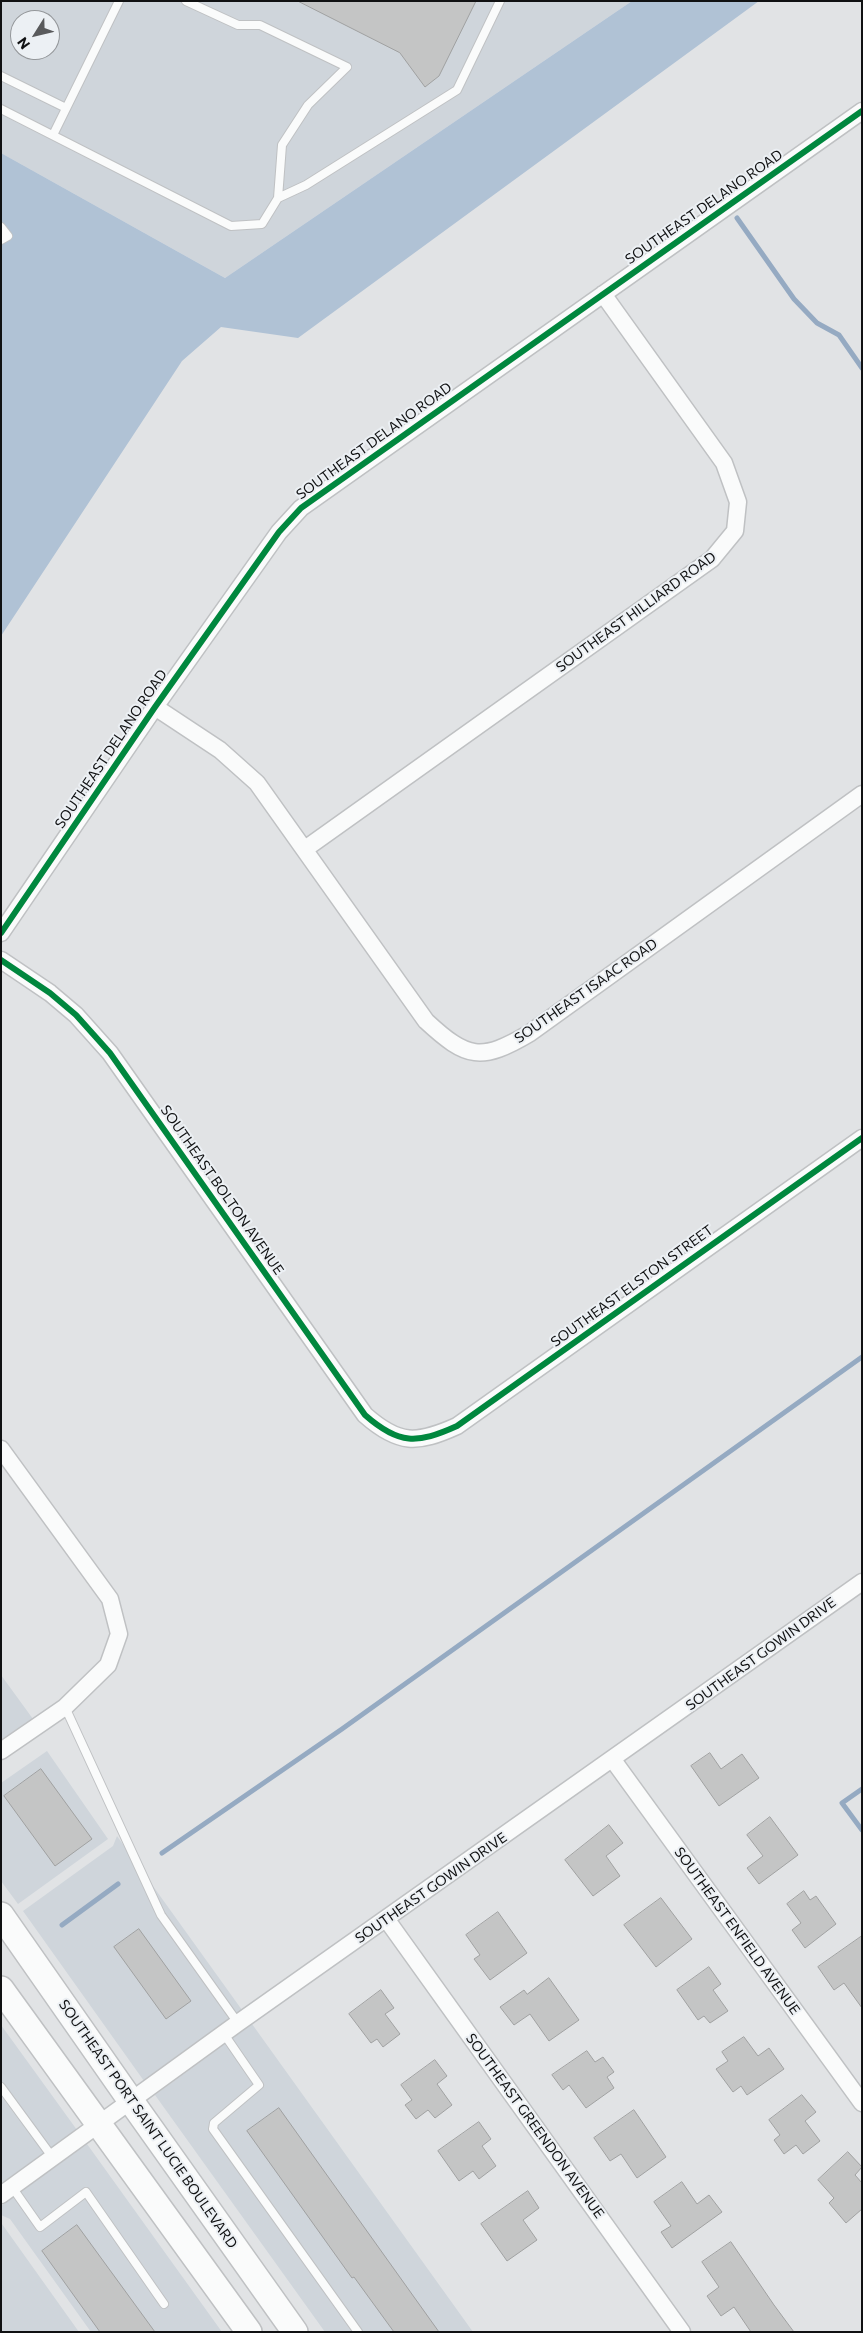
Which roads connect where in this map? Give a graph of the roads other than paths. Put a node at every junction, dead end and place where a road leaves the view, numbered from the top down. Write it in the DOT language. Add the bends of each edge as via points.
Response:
graph roads {
  1 [pos="119,1"];
  2 [pos="186,1"];
  3 [pos="500,1"];
  4 [pos="1,76"];
  5 [pos="66,108"];
  6 [pos="1,109"];
  7 [pos="862,111"];
  8 [pos="53,135"];
  9 [pos="278,198"];
  10 [pos="1,227"];
  11 [pos="1,240"];
  12 [pos="603,294"];
  13 [pos="155,707"];
  14 [pos="862,794"];
  15 [pos="305,849"];
  16 [pos="1,933"];
  17 [pos="1,960"];
  18 [pos="862,1138"];
  19 [pos="411,1439"];
  20 [pos="1,1449"];
  21 [pos="862,1582"];
  22 [pos="65,1707"];
  23 [pos="1,1751"];
  24 [pos="612,1760"];
  25 [pos="1,1915"];
  26 [pos="387,1920"];
  27 [pos="1,1989"];
  28 [pos="238,2023"];
  29 [pos="224,2034"];
  30 [pos="1,2087"];
  31 [pos="131,2102"];
  32 [pos="862,2103"];
  33 [pos="98,2125"];
  34 [pos="53,2158"];
  35 [pos="7,2191"];
  36 [pos="164,2304"];
  37 [pos="249,2332"];
  38 [pos="296,2332"];
  39 [pos="358,2332"];
  40 [pos="682,2332"];
  1 -- 5 [label="lane"];
  2 -- 9 [label="lane" via="238,26 260,25 347,67 308,105 282,145"];
  3 -- 9 [label="lane" via="457,90 306,185"];
  4 -- 5 [label="lane"];
  5 -- 8 [label="lane"];
  6 -- 8 [label="lane"];
  7 -- 12 [label="street, SOUTHEAST DELANO ROAD"];
  8 -- 9 [label="lane" via="231,226 262,224"];
  10 -- 11 [label="lane" via="8,236"];
  12 -- 13 [label="street, SOUTHEAST DELANO ROAD" via="301,508 279,532"];
  12 -- 15 [label="street, SOUTHEAST HILLIARD ROAD" via="724,463 738,502 734,531 712,559"];
  13 -- 15 [label="street, SOUTHEAST ISAAC ROAD" via="220,750 257,783"];
  13 -- 16 [label="street, SOUTHEAST DELANO ROAD"];
  14 -- 15 [label="street, SOUTHEAST ISAAC ROAD" via="530,1033 503,1049 478,1053 450,1043 426,1021"];
  17 -- 19 [label="street, SOUTHEAST BOLTON AVENUE" via="50,992 110,1053 365,1414 384,1432"];
  18 -- 19 [label="street, SOUTHEAST ELSTON STREET" via="458,1426 432,1438"];
  20 -- 22 [label="street" via="110,1598 120,1634 108,1665"];
  21 -- 24 [label="street, SOUTHEAST GOWIN DRIVE"];
  22 -- 23 [label="street"];
  22 -- 28 [label="lane" via="161,1914"];
  24 -- 26 [label="street, SOUTHEAST GOWIN DRIVE"];
  24 -- 32 [label="street, SOUTHEAST ENFIELD AVENUE"];
  25 -- 31 [label="main road, SOUTHEAST PORT SAINT LUCIE BOULEVARD"];
  26 -- 28 [label="street, SOUTHEAST GOWIN DRIVE"];
  26 -- 40 [label="street, SOUTHEAST GREENDON AVENUE"];
  27 -- 33 [label="main road"];
  28 -- 29 [label="street, SOUTHEAST GOWIN DRIVE"];
  29 -- 31 [label="street, SOUTHEAST GOWIN DRIVE"];
  29 -- 39 [label="lane" via="259,2085 214,2122 212,2129"];
  30 -- 34 [label="lane"];
  31 -- 33 [label="street, SOUTHEAST GOWIN DRIVE"];
  31 -- 38 [label="main road, SOUTHEAST PORT SAINT LUCIE BOULEVARD"];
  33 -- 34 [label="street, SOUTHEAST GOWIN DRIVE"];
  33 -- 37 [label="main road"];
  34 -- 35 [label="street, SOUTHEAST GOWIN DRIVE"];
  35 -- 36 [label="lane" via="40,2227 86,2192"];
}
